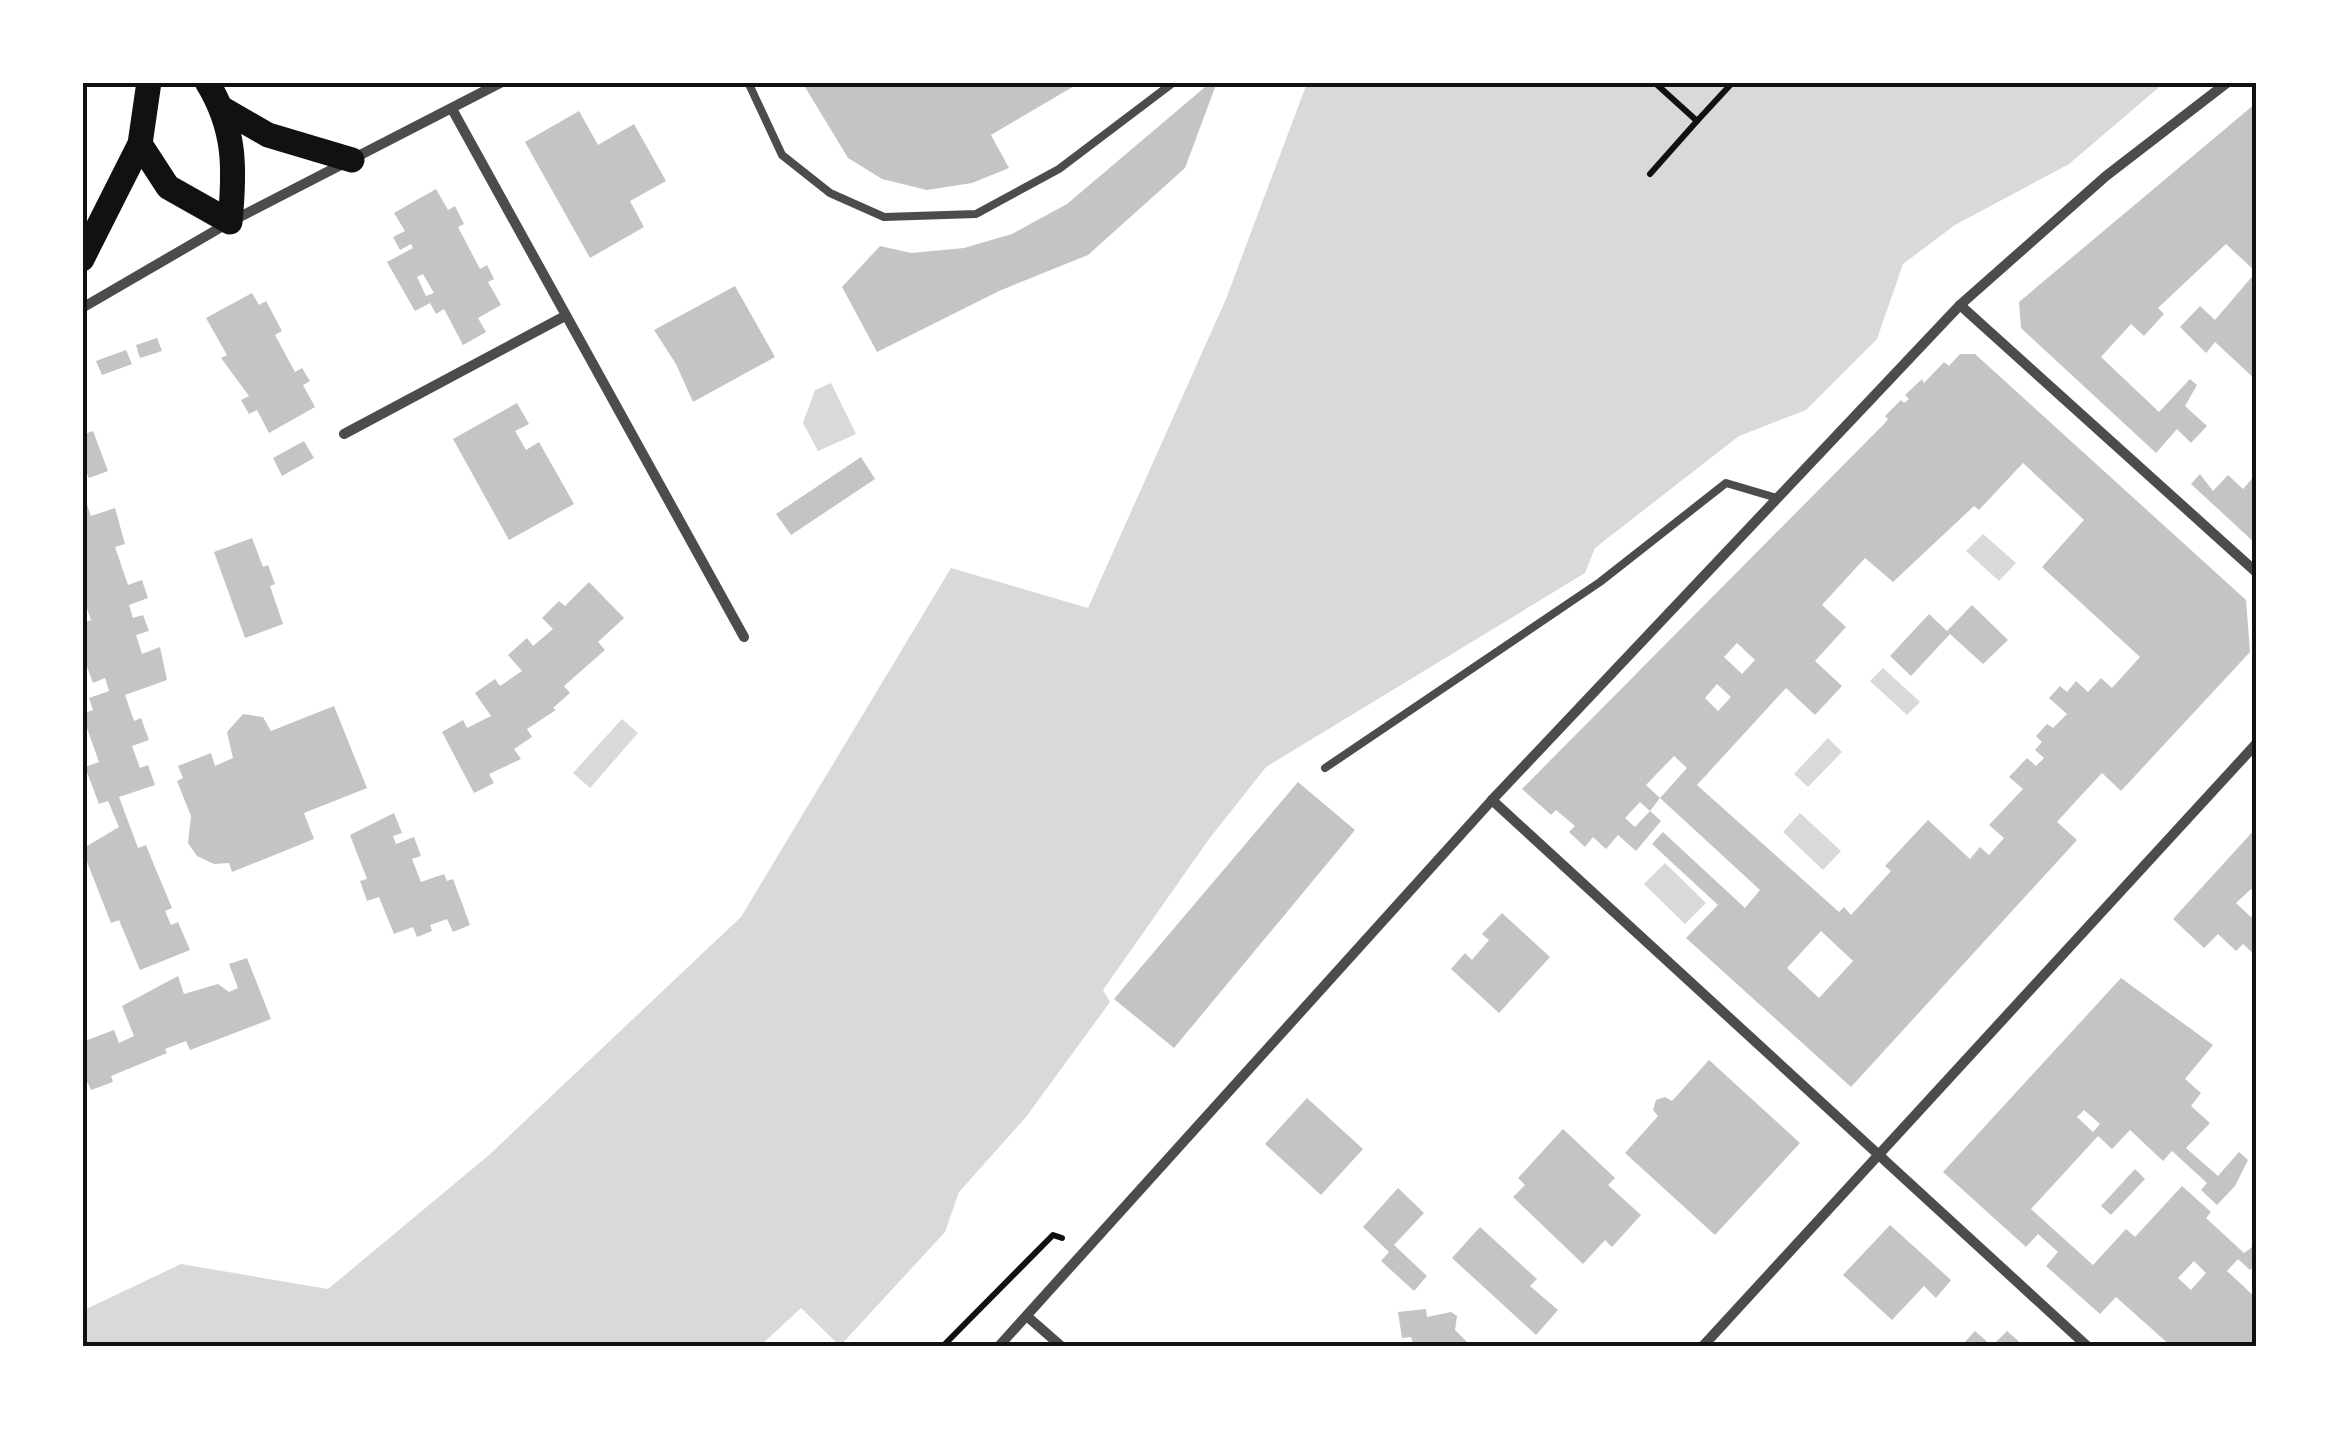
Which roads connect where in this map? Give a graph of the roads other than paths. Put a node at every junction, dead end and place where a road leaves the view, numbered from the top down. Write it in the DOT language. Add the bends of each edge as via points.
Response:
graph roads {
  1 [pos="149,82"];
  2 [pos="206,82"];
  3 [pos="502,82"];
  4 [pos="748,82"];
  5 [pos="1174,82"];
  6 [pos="2228,82"];
  7 [pos="223,109"];
  8 [pos="452,109"];
  9 [pos="140,144"];
  10 [pos="352,160"];
  11 [pos="230,222"];
  12 [pos="82,259"];
  13 [pos="1960,305"];
  14 [pos="82,308"];
  15 [pos="565,316"];
  16 [pos="344,434"];
  17 [pos="1777,498"];
  18 [pos="2256,572"];
  19 [pos="744,638"];
  20 [pos="2256,744"];
  21 [pos="1324,768"];
  22 [pos="1492,800"];
  23 [pos="1879,1155"];
  24 [pos="1029,1318"];
  25 [pos="999,1346"];
  26 [pos="1061,1346"];
  27 [pos="1703,1346"];
  28 [pos="2087,1346"];
  1 -- 9 [label="main road"];
  2 -- 7 [label="main road"];
  3 -- 8 [label="street"];
  4 -- 5 [label="lane" via="782,154 830,193 884,217 976,214 1059,169"];
  6 -- 13 [label="street" via="2106,176"];
  7 -- 10 [label="main road" via="268,135"];
  7 -- 11 [label="main road" via="236,160"];
  8 -- 10 [label="street"];
  8 -- 15 [label="street"];
  9 -- 11 [label="main road" via="168,187"];
  9 -- 12 [label="main road"];
  10 -- 11 [label="street"];
  11 -- 14 [label="street"];
  13 -- 17 [label="street"];
  13 -- 18 [label="street"];
  15 -- 16 [label="street"];
  15 -- 19 [label="street"];
  17 -- 21 [label="lane" via="1726,483 1600,582"];
  17 -- 22 [label="street"];
  20 -- 23 [label="street"];
  22 -- 23 [label="street"];
  22 -- 24 [label="street"];
  23 -- 27 [label="street"];
  23 -- 28 [label="street"];
  24 -- 25 [label="street"];
  24 -- 26 [label="street"];
}
